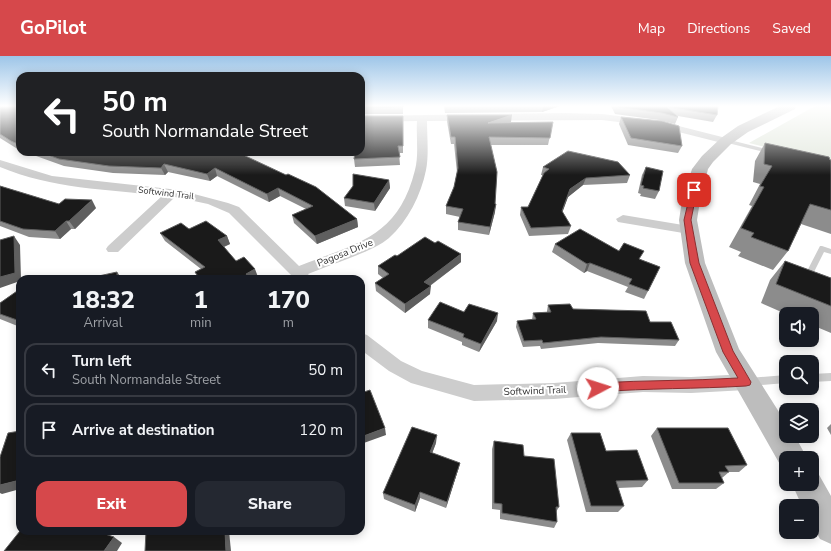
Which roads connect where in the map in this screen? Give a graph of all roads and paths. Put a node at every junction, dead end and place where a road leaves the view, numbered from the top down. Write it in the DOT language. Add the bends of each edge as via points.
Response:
graph roads {
  1 [pos="422,129"];
  2 [pos="679,129"];
  3 [pos="743,129"];
  4 [pos="726,141"];
  5 [pos="781,155"];
  6 [pos="2,166"];
  7 [pos="172,193"];
  8 [pos="623,219"];
  9 [pos="689,230"];
  10 [pos="113,249"];
  11 [pos="831,252"];
  12 [pos="300,275"];
  13 [pos="303,275"];
  14 [pos="831,285"];
  15 [pos="365,343"];
  16 [pos="831,377"];
  17 [pos="819,378"];
  18 [pos="779,380"];
  19 [pos="746,382"];
  20 [pos="788,451"];
  21 [pos="815,491"];
  22 [pos="831,528"];
  1 -- 13 [label="street, Pagosa Drive" via="421,169 412,199 398,221 383,236 369,244"];
  2 -- 4 [label="street"];
  3 -- 4 [label="street"];
  4 -- 5 [label="lane"];
  4 -- 9 [label="street" via="700,169 691,201"];
  6 -- 7 [label="street, Softwind Trail" via="73,183"];
  7 -- 10 [label="street"];
  7 -- 12 [label="street, Softwind Trail" via="220,203 234,210"];
  8 -- 9 [label="street"];
  9 -- 19 [label="street" via="695,263 728,352"];
  11 -- 14 [label="lane" via="822,248 808,277"];
  15 -- 19 [label="street, Softwind Trail" via="395,366 418,378 474,393 554,391 642,384"];
  16 -- 17 [label="lane"];
  18 -- 19 [label="lane"];
  19 -- 20 [label="street"];
  21 -- 22 [label="street"];
}
